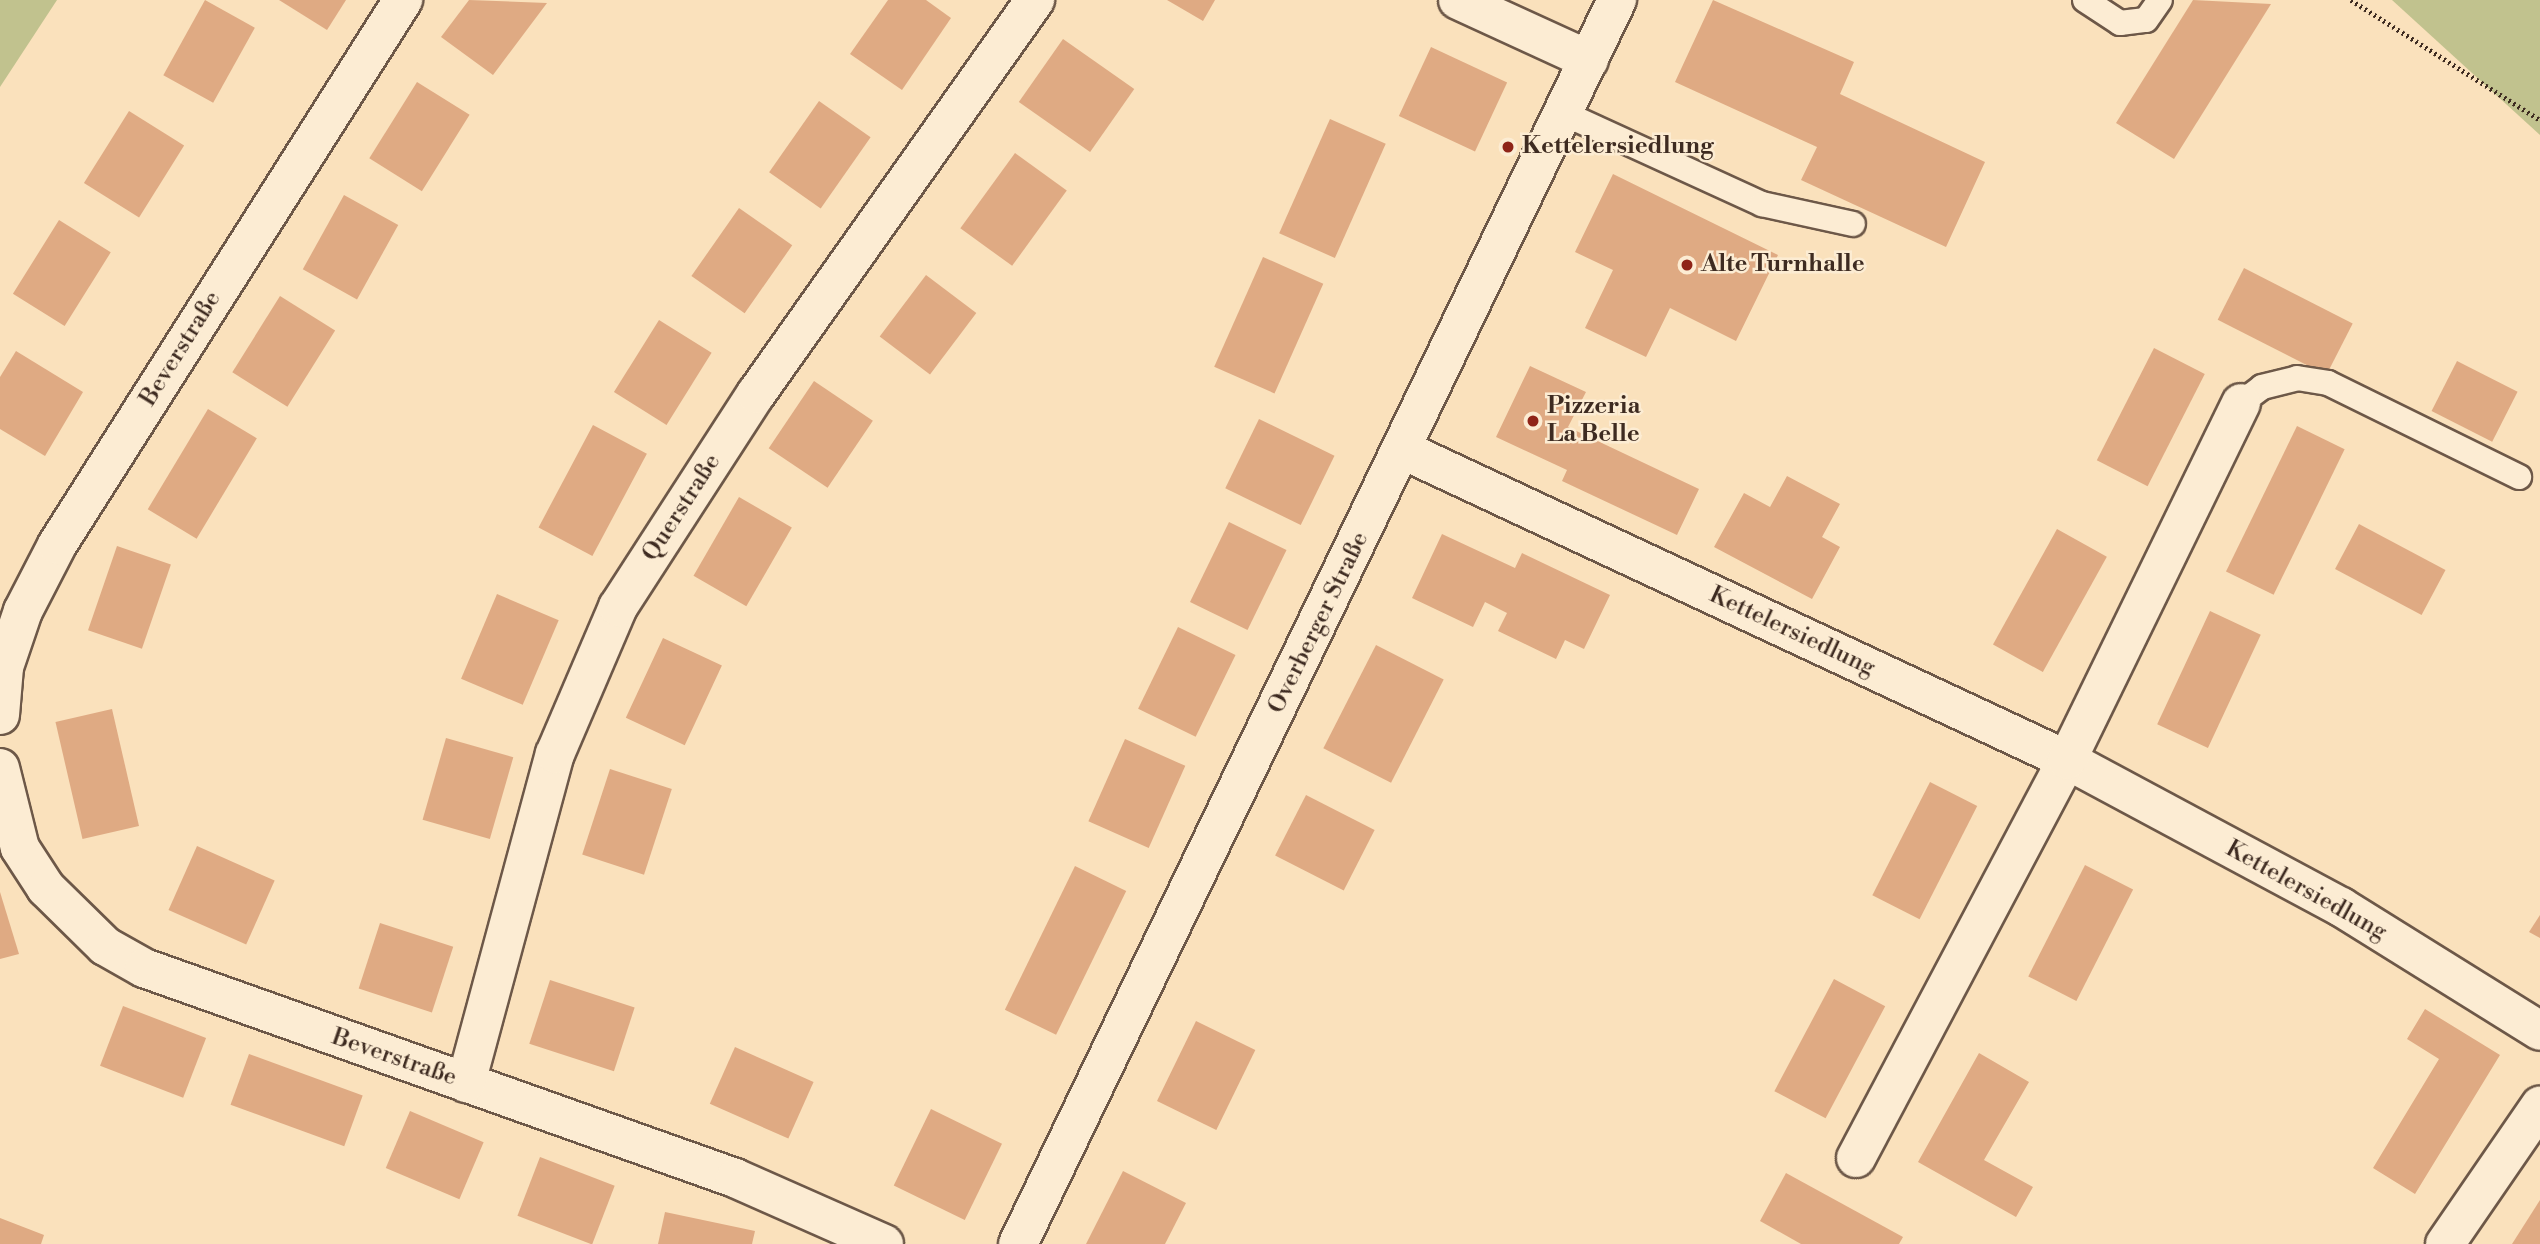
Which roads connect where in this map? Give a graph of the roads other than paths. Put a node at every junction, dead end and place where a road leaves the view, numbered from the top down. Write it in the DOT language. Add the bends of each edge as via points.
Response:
graph roads {
  1 [pos="403,0"];
  2 [pos="1035,0"];
  3 [pos="1458,0"];
  4 [pos="1617,0"];
  5 [pos="2085,0"];
  6 [pos="2160,0"];
  7 [pos="1589,60"];
  8 [pos="1563,113"];
  9 [pos="1853,224"];
  10 [pos="2242,403"];
  11 [pos="1402,450"];
  12 [pos="2519,477"];
  13 [pos="0,715"];
  14 [pos="2067,760"];
  15 [pos="0,768"];
  16 [pos="10,852"];
  17 [pos="2540,1031"];
  18 [pos="466,1083"];
  19 [pos="2540,1106"];
  20 [pos="1856,1158"];
  21 [pos="884,1244"];
  22 [pos="1018,1244"];
  23 [pos="2445,1244"];
  1 -- 13 [label="street, Beverstraße" via="57,545 15,634"];
  2 -- 18 [label="street, Querstraße" via="756,394 618,607 555,754"];
  3 -- 7 [label="street"];
  4 -- 7 [label="street, Overberger Straße"];
  5 -- 6 [label="lane" via="2120,23 2146,20"];
  7 -- 8 [label="street, Overberger Straße"];
  8 -- 9 [label="lane" via="1762,204"];
  8 -- 11 [label="street, Overberger Straße"];
  10 -- 12 [label="lane" via="2262,387 2297,378 2328,383"];
  10 -- 14 [label="street"];
  11 -- 14 [label="street, Kettelersiedlung"];
  11 -- 22 [label="street, Overberger Straße"];
  14 -- 17 [label="street, Kettelersiedlung" via="2341,907"];
  14 -- 20 [label="street"];
  15 -- 16 [label="street, Beverstraße"];
  16 -- 18 [label="street, Beverstraße" via="73,919 144,968"];
  18 -- 21 [label="street, Beverstraße" via="736,1178"];
  19 -- 23 [label="street"];
}
